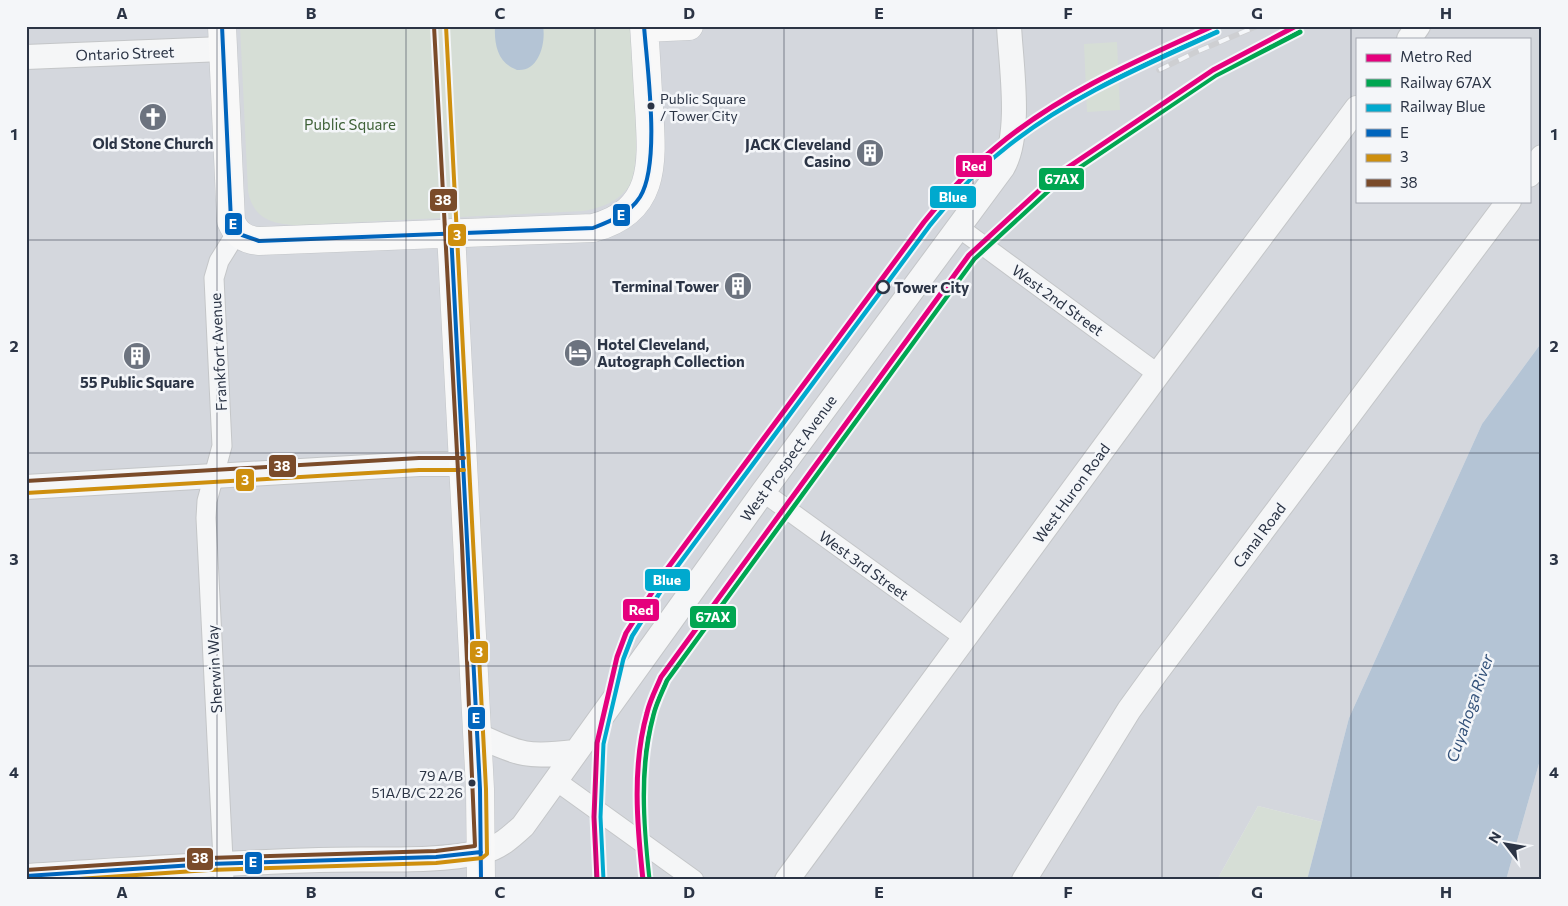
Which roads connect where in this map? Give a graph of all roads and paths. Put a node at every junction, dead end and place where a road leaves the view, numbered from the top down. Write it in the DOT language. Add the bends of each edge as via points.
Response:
graph roads {
  1 [pos="689,26"];
  2 [pos="1009,26"];
  3 [pos="1418,26"];
  4 [pos="644,27"];
  5 [pos="223,38"];
  6 [pos="1410,38"];
  7 [pos="26,57"];
  8 [pos="1356,109"];
  9 [pos="1542,157"];
  10 [pos="1530,173"];
  11 [pos="1508,202"];
  12 [pos="958,227"];
  13 [pos="237,232"];
  14 [pos="451,233"];
  15 [pos="1158,374"];
  16 [pos="464,464"];
  17 [pos="214,477"];
  18 [pos="26,487"];
  19 [pos="763,492"];
  20 [pos="965,638"];
  21 [pos="477,735"];
  22 [pos="575,752"];
  23 [pos="554,780"];
  24 [pos="480,852"];
  25 [pos="225,871"];
  26 [pos="26,876"];
  27 [pos="481,880"];
  28 [pos="694,880"];
  29 [pos="787,880"];
  30 [pos="1024,880"];
  1 -- 4 [label="main road"];
  2 -- 12 [label="street, West Prospect Avenue" via="1014,131 1011,150 1003,167"];
  3 -- 6 [label="street"];
  4 -- 14 [label="main road" via="650,169 640,195 626,211 593,228"];
  5 -- 7 [label="street, Ontario Street"];
  5 -- 13 [label="main road" via="230,209 231,221"];
  8 -- 15 [label="street, West Huron Road"];
  9 -- 10 [label="street"];
  11 -- 30 [label="street, Canal Road" via="1150,681"];
  12 -- 15 [label="street, West 2nd Street"];
  12 -- 19 [label="street, West Prospect Avenue"];
  13 -- 14 [label="main road" via="259,241"];
  13 -- 17 [label="street, Frankfort Avenue" via="219,260 214,278 222,446"];
  14 -- 16 [label="main road"];
  15 -- 20 [label="street, West Huron Road"];
  16 -- 17 [label="street"];
  16 -- 21 [label="main road"];
  17 -- 18 [label="street"];
  17 -- 25 [label="street, Sherwin Way" via="206,518"];
  19 -- 20 [label="street, West 3rd Street"];
  19 -- 22 [label="street, West Prospect Avenue"];
  20 -- 29 [label="street, West Huron Road"];
  21 -- 22 [label="street" via="521,754 540,756"];
  21 -- 24 [label="main road"];
  22 -- 23 [label="street, West Prospect Avenue"];
  23 -- 24 [label="street, West Prospect Avenue" via="523,826 500,845"];
  23 -- 28 [label="street"];
  24 -- 25 [label="street, West Prospect Avenue"];
  24 -- 27 [label="main road"];
  25 -- 26 [label="street, West Prospect Avenue"];
}
